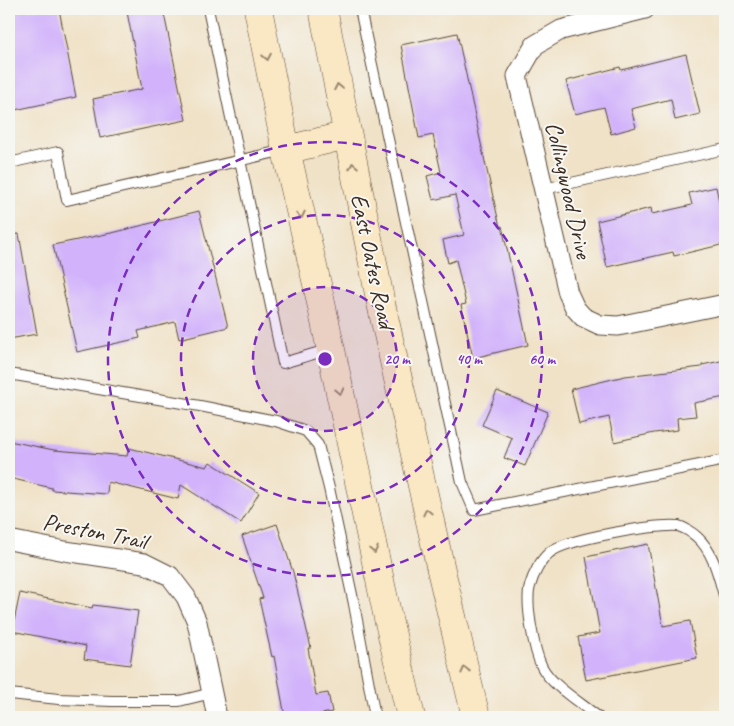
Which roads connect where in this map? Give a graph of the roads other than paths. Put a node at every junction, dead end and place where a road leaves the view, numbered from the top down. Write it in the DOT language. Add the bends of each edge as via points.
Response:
graph roads {
  1 [pos="208,9"];
  2 [pos="258,9"];
  3 [pos="323,9"];
  4 [pos="360,9"];
  5 [pos="645,9"];
  6 [pos="347,135"];
  7 [pos="725,149"];
  8 [pos="286,150"];
  9 [pos="241,160"];
  10 [pos="9,162"];
  11 [pos="544,189"];
  12 [pos="725,304"];
  13 [pos="331,348"];
  14 [pos="9,374"];
  15 [pos="725,460"];
  16 [pos="9,540"];
  17 [pos="725,598"];
  18 [pos="212,693"];
  19 [pos="9,694"];
  20 [pos="218,717"];
  21 [pos="375,717"];
  22 [pos="411,717"];
  23 [pos="476,717"];
  24 [pos="598,717"];
  1 -- 9 [label="lane"];
  2 -- 8 [label="main road, one-way"];
  6 -- 3 [label="main road, East Oates Road, one-way"];
  4 -- 15 [label="lane" via="462,482 474,510"];
  5 -- 11 [label="street, Collingwood Drive" via="561,30 535,45 517,76"];
  6 -- 8 [label="main road"];
  23 -- 6 [label="main road, East Oates Road, one-way" via="382,309"];
  7 -- 11 [label="lane"];
  8 -- 9 [label="lane"];
  8 -- 13 [label="main road, one-way"];
  9 -- 10 [label="lane" via="67,200 58,152"];
  9 -- 13 [label="lane" via="283,363"];
  11 -- 12 [label="street, Collingwood Drive" via="568,293 583,317 600,325 618,326"];
  13 -- 22 [label="main road, one-way"];
  14 -- 21 [label="lane" via="210,408 306,430 318,444 329,488"];
  16 -- 18 [label="street, Preston Trail" via="144,563 170,576 186,597 197,622"];
  17 -- 24 [label="lane" via="712,557 698,538 680,526 636,529 593,537 550,552 541,562 530,587 534,644 542,667 557,686"];
  18 -- 19 [label="lane" via="179,701 58,699"];
  18 -- 20 [label="street, Preston Trail"];
}
